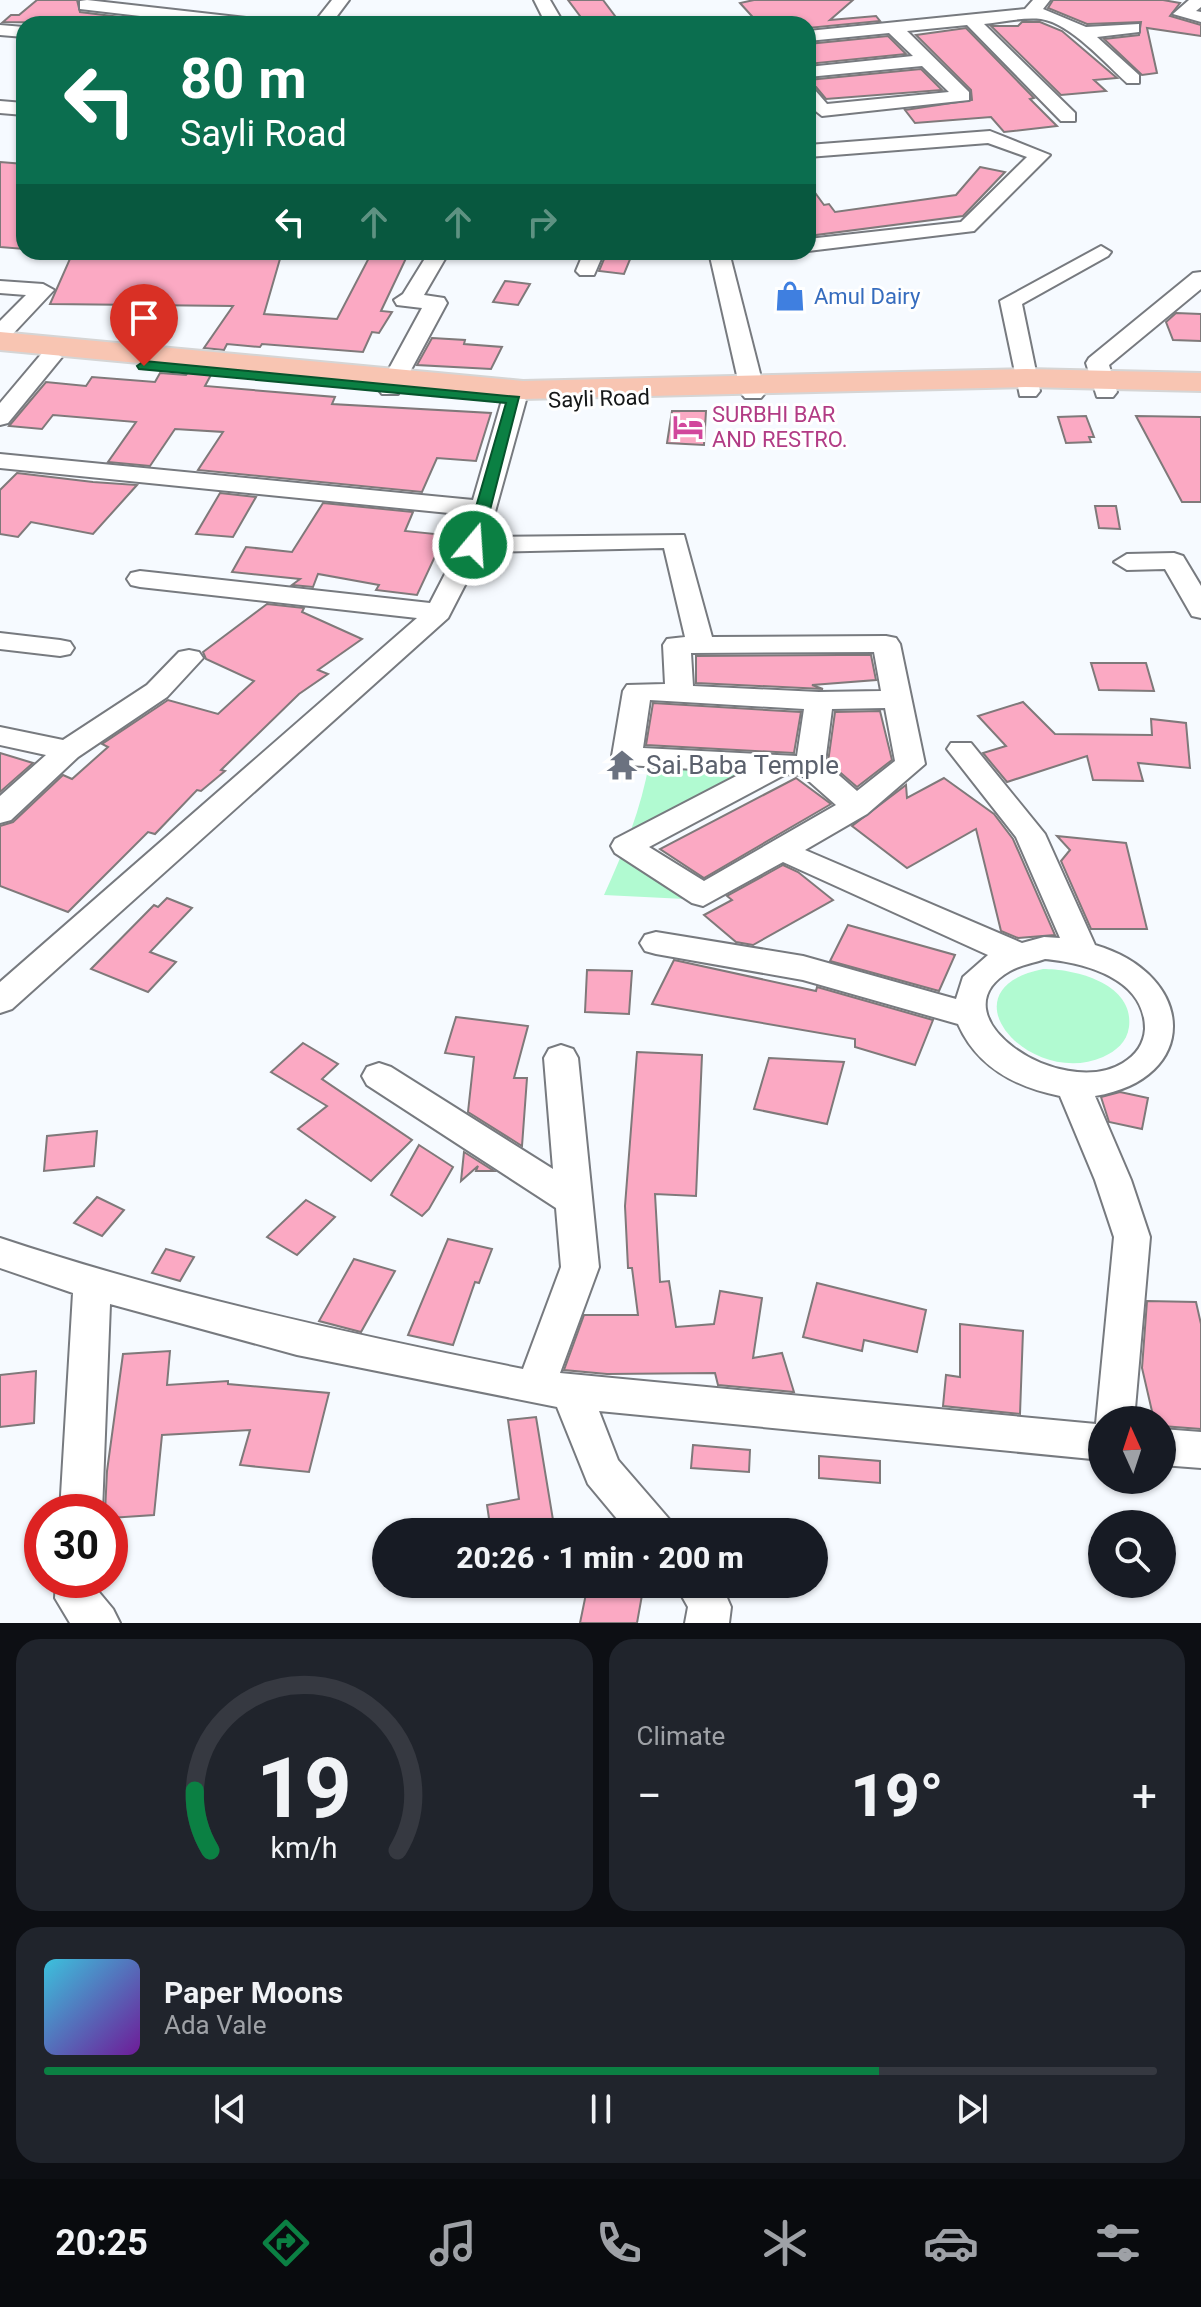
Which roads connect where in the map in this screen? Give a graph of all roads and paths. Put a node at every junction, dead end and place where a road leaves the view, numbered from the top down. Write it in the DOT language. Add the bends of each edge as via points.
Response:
graph roads {
  1 [pos="341,0"];
  2 [pos="1199,0"];
  3 [pos="911,4"];
  4 [pos="85,7"];
  5 [pos="1036,7"];
  6 [pos="175,16"];
  7 [pos="328,16"];
  8 [pos="1201,17"];
  9 [pos="971,20"];
  10 [pos="919,25"];
  11 [pos="894,28"];
  12 [pos="1133,28"];
  13 [pos="1080,31"];
  14 [pos="816,35"];
  15 [pos="927,60"];
  16 [pos="816,71"];
  17 [pos="1133,79"];
  18 [pos="816,110"];
  19 [pos="1068,117"];
  20 [pos="816,150"];
  21 [pos="816,244"];
  22 [pos="1101,252"];
  23 [pos="434,260"];
  24 [pos="715,260"];
  25 [pos="1201,278"];
  26 [pos="0,287"];
  27 [pos="0,334"];
  28 [pos="0,341"];
  29 [pos="0,352"];
  30 [pos="51,357"];
  31 [pos="1201,382"];
  32 [pos="393,383"];
  33 [pos="1027,385"];
  34 [pos="1103,386"];
  35 [pos="752,387"];
  36 [pos="1201,394"];
  37 [pos="514,400"];
  38 [pos="0,418"];
  39 [pos="0,461"];
  40 [pos="484,509"];
  41 [pos="473,545"];
  42 [pos="1201,559"];
  43 [pos="1174,561"];
  44 [pos="1127,562"];
  45 [pos="140,579"];
  46 [pos="1201,610"];
  47 [pos="439,612"];
  48 [pos="0,641"];
  49 [pos="700,644"];
  50 [pos="60,648"];
  51 [pos="189,658"];
  52 [pos="680,694"];
  53 [pos="897,699"];
  54 [pos="819,701"];
  55 [pos="0,736"];
  56 [pos="961,749"];
  57 [pos="68,750"];
  58 [pos="795,765"];
  59 [pos="856,807"];
  60 [pos="0,813"];
  61 [pos="796,858"];
  62 [pos="656,943"];
  63 [pos="1082,952"];
  64 [pos="1014,953"];
  65 [pos="0,1001"];
  66 [pos="971,1015"];
  67 [pos="561,1058"];
  68 [pos="379,1076"];
  69 [pos="1073,1086"];
  70 [pos="574,1201"];
  71 [pos="2,1256"];
  72 [pos="92,1284"];
  73 [pos="553,1389"];
  74 [pos="1115,1406"];
  75 [pos="1088,1441"];
  76 [pos="1176,1448"];
  77 [pos="1201,1450"];
  78 [pos="82,1494"];
  79 [pos="642,1518"];
  80 [pos="76,1598"];
  81 [pos="707,1598"];
  82 [pos="98,1623"];
  83 [pos="707,1623"];
  1 -- 7 [label="street"];
  2 -- 8 [label="street" via="1182,14"];
  3 -- 10 [label="street"];
  4 -- 6 [label="street"];
  5 -- 9 [label="street"];
  5 -- 13 [label="street"];
  9 -- 10 [label="street"];
  9 -- 19 [label="street"];
  10 -- 11 [label="street"];
  11 -- 14 [label="street"];
  11 -- 15 [label="street"];
  12 -- 13 [label="street"];
  13 -- 17 [label="street"];
  15 -- 16 [label="street"];
  15 -- 18 [label="street" via="963,96"];
  20 -- 21 [label="street" via="990,137 1040,155 967,227"];
  22 -- 33 [label="street" via="1011,301"];
  23 -- 32 [label="street" via="408,300 436,303"];
  24 -- 35 [label="street"];
  25 -- 34 [label="street" via="1097,363"];
  26 -- 27 [label="street" via="43,290"];
  28 -- 32 [label="main road"];
  29 -- 30 [label="main road, Sayli Road"];
  30 -- 32 [label="main road, Sayli Road"];
  30 -- 38 [label="street"];
  31 -- 34 [label="main road"];
  32 -- 35 [label="main road" via="544,390"];
  32 -- 37 [label="main road, Sayli Road"];
  33 -- 34 [label="main road, Sayli Road"];
  33 -- 35 [label="main road, Sayli Road"];
  34 -- 36 [label="main road, Sayli Road"];
  35 -- 37 [label="main road, Sayli Road"];
  37 -- 40 [label="street"];
  39 -- 40 [label="street"];
  40 -- 41 [label="street"];
  41 -- 47 [label="street"];
  41 -- 49 [label="street" via="675,540"];
  42 -- 43 [label="street"];
  43 -- 44 [label="street"];
  43 -- 46 [label="street"];
  45 -- 47 [label="street"];
  47 -- 65 [label="street"];
  48 -- 50 [label="street"];
  49 -- 52 [label="street" via="677,645"];
  49 -- 53 [label="street" via="886,644"];
  51 -- 57 [label="street" via="157,691"];
  52 -- 54 [label="street"];
  52 -- 58 [label="street" via="637,691 627,756"];
  53 -- 54 [label="street"];
  53 -- 59 [label="street" via="910,764"];
  54 -- 58 [label="street"];
  55 -- 57 [label="street"];
  56 -- 63 [label="street" via="1030,834"];
  57 -- 60 [label="street"];
  58 -- 59 [label="street"];
  58 -- 59 [label="street" via="626,846 703,895"];
  61 -- 64 [label="street"];
  62 -- 66 [label="street" via="803,968"];
  63 -- 64 [label="street" via="1044,948"];
  63 -- 69 [label="street" via="1132,975 1151,995 1162,1017 1162,1041 1151,1060 1131,1075"];
  64 -- 66 [label="street" via="991,965 975,983"];
  66 -- 69 [label="street" via="989,1049 1012,1067"];
  67 -- 70 [label="street"];
  68 -- 70 [label="street"];
  69 -- 74 [label="street" via="1132,1237"];
  70 -- 73 [label="street" via="580,1267"];
  71 -- 72 [label="street"];
  72 -- 73 [label="street" via="297,1339"];
  72 -- 78 [label="street"];
  73 -- 75 [label="street"];
  73 -- 79 [label="street" via="602,1471"];
  76 -- 77 [label="street"];
  80 -- 82 [label="street"];
  81 -- 83 [label="street"];
}
